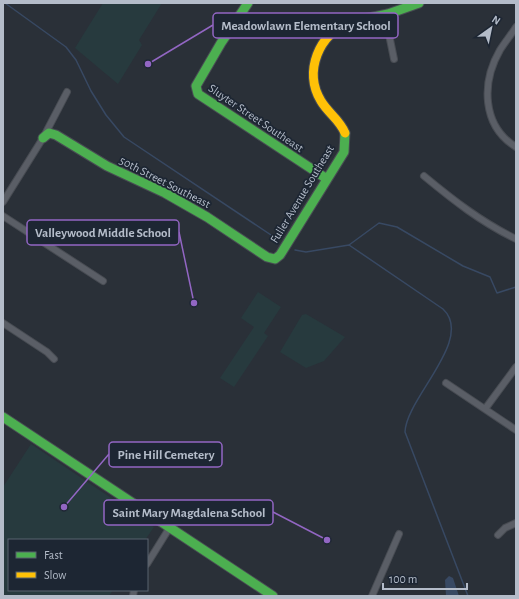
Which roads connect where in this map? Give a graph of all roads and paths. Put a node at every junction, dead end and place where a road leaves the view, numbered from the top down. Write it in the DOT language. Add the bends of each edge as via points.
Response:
graph roads {
  1 [pos="248,3"];
  2 [pos="419,3"];
  3 [pos="386,15"];
  4 [pos="516,27"];
  5 [pos="394,59"];
  6 [pos="67,92"];
  7 [pos="43,138"];
  8 [pos="516,147"];
  9 [pos="424,176"];
  10 [pos="327,179"];
  11 [pos="3,202"];
  12 [pos="3,216"];
  13 [pos="516,239"];
  14 [pos="274,259"];
  15 [pos="103,281"];
  16 [pos="3,323"];
  17 [pos="54,359"];
  18 [pos="516,367"];
  19 [pos="446,383"];
  20 [pos="485,409"];
  21 [pos="3,417"];
  22 [pos="516,430"];
  23 [pos="516,523"];
  24 [pos="170,527"];
  25 [pos="399,534"];
  26 [pos="498,535"];
  27 [pos="148,562"];
  28 [pos="270,595"];
  29 [pos="372,596"];
  1 -- 10 [label="street, Sluyter Street Southeast" via="196,86 198,94"];
  2 -- 3 [label="street, Fuller Avenue Southeast"];
  3 -- 5 [label="street"];
  3 -- 10 [label="street, Fuller Avenue Southeast" via="343,25 326,36 315,58 313,84 320,101 337,118 346,139 344,152"];
  4 -- 8 [label="street" via="500,51 488,82 490,117 502,136"];
  6 -- 7 [label="street"];
  7 -- 11 [label="street"];
  7 -- 14 [label="street, 50th Street Southeast" via="49,133 56,135 107,166 166,193 207,217 267,258"];
  9 -- 13 [label="street" via="473,215"];
  10 -- 14 [label="street, Fuller Avenue Southeast" via="280,255"];
  12 -- 15 [label="street"];
  16 -- 17 [label="street"];
  18 -- 20 [label="street"];
  19 -- 20 [label="street"];
  20 -- 22 [label="street"];
  21 -- 24 [label="street"];
  23 -- 26 [label="street"];
  24 -- 27 [label="street"];
  24 -- 28 [label="street"];
  25 -- 29 [label="street"];
}
